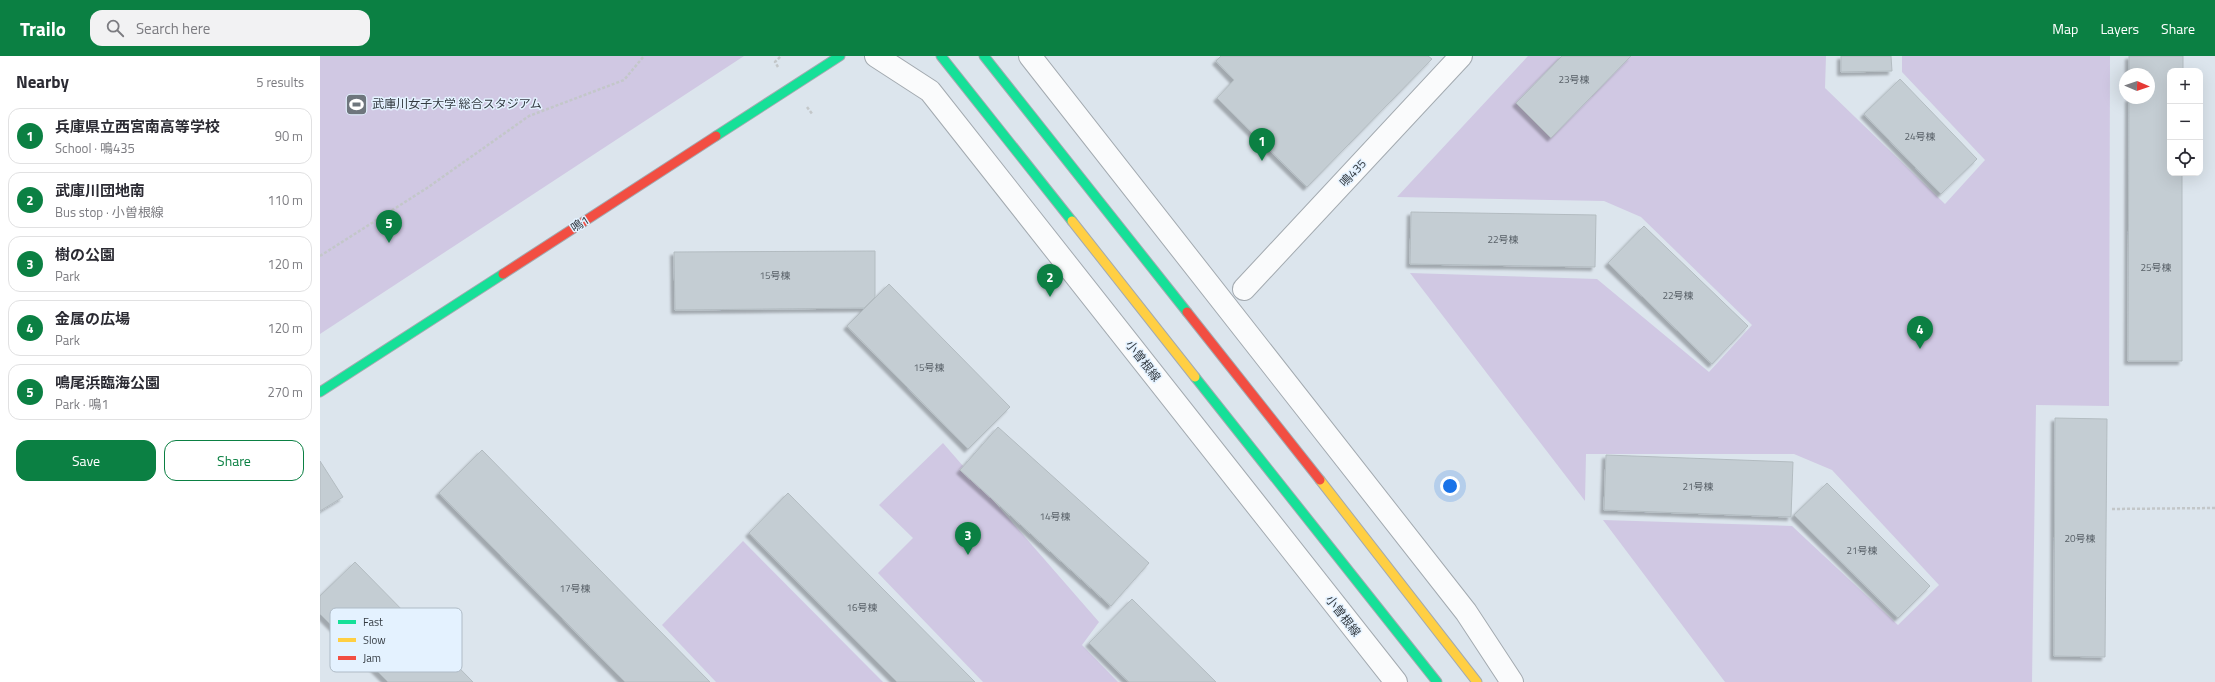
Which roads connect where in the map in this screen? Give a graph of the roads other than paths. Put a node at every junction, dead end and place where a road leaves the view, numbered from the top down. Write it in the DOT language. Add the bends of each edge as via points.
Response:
graph roads {
  1 [pos="840,56"];
  2 [pos="876,56"];
  3 [pos="941,56"];
  4 [pos="984,56"];
  5 [pos="1030,56"];
  6 [pos="1462,56"];
  7 [pos="1244,289"];
  8 [pos="320,392"];
  9 [pos="1396,682"];
  10 [pos="1437,682"];
  11 [pos="1477,682"];
  12 [pos="1512,682"];
  1 -- 8 [label="street, 鳴1"];
  2 -- 9 [label="street, 小曽根線" via="930,91"];
  3 -- 10 [label="street"];
  4 -- 11 [label="street" via="1419,605"];
  5 -- 12 [label="street" via="1466,612"];
  6 -- 7 [label="street, 鳴435"];
}
